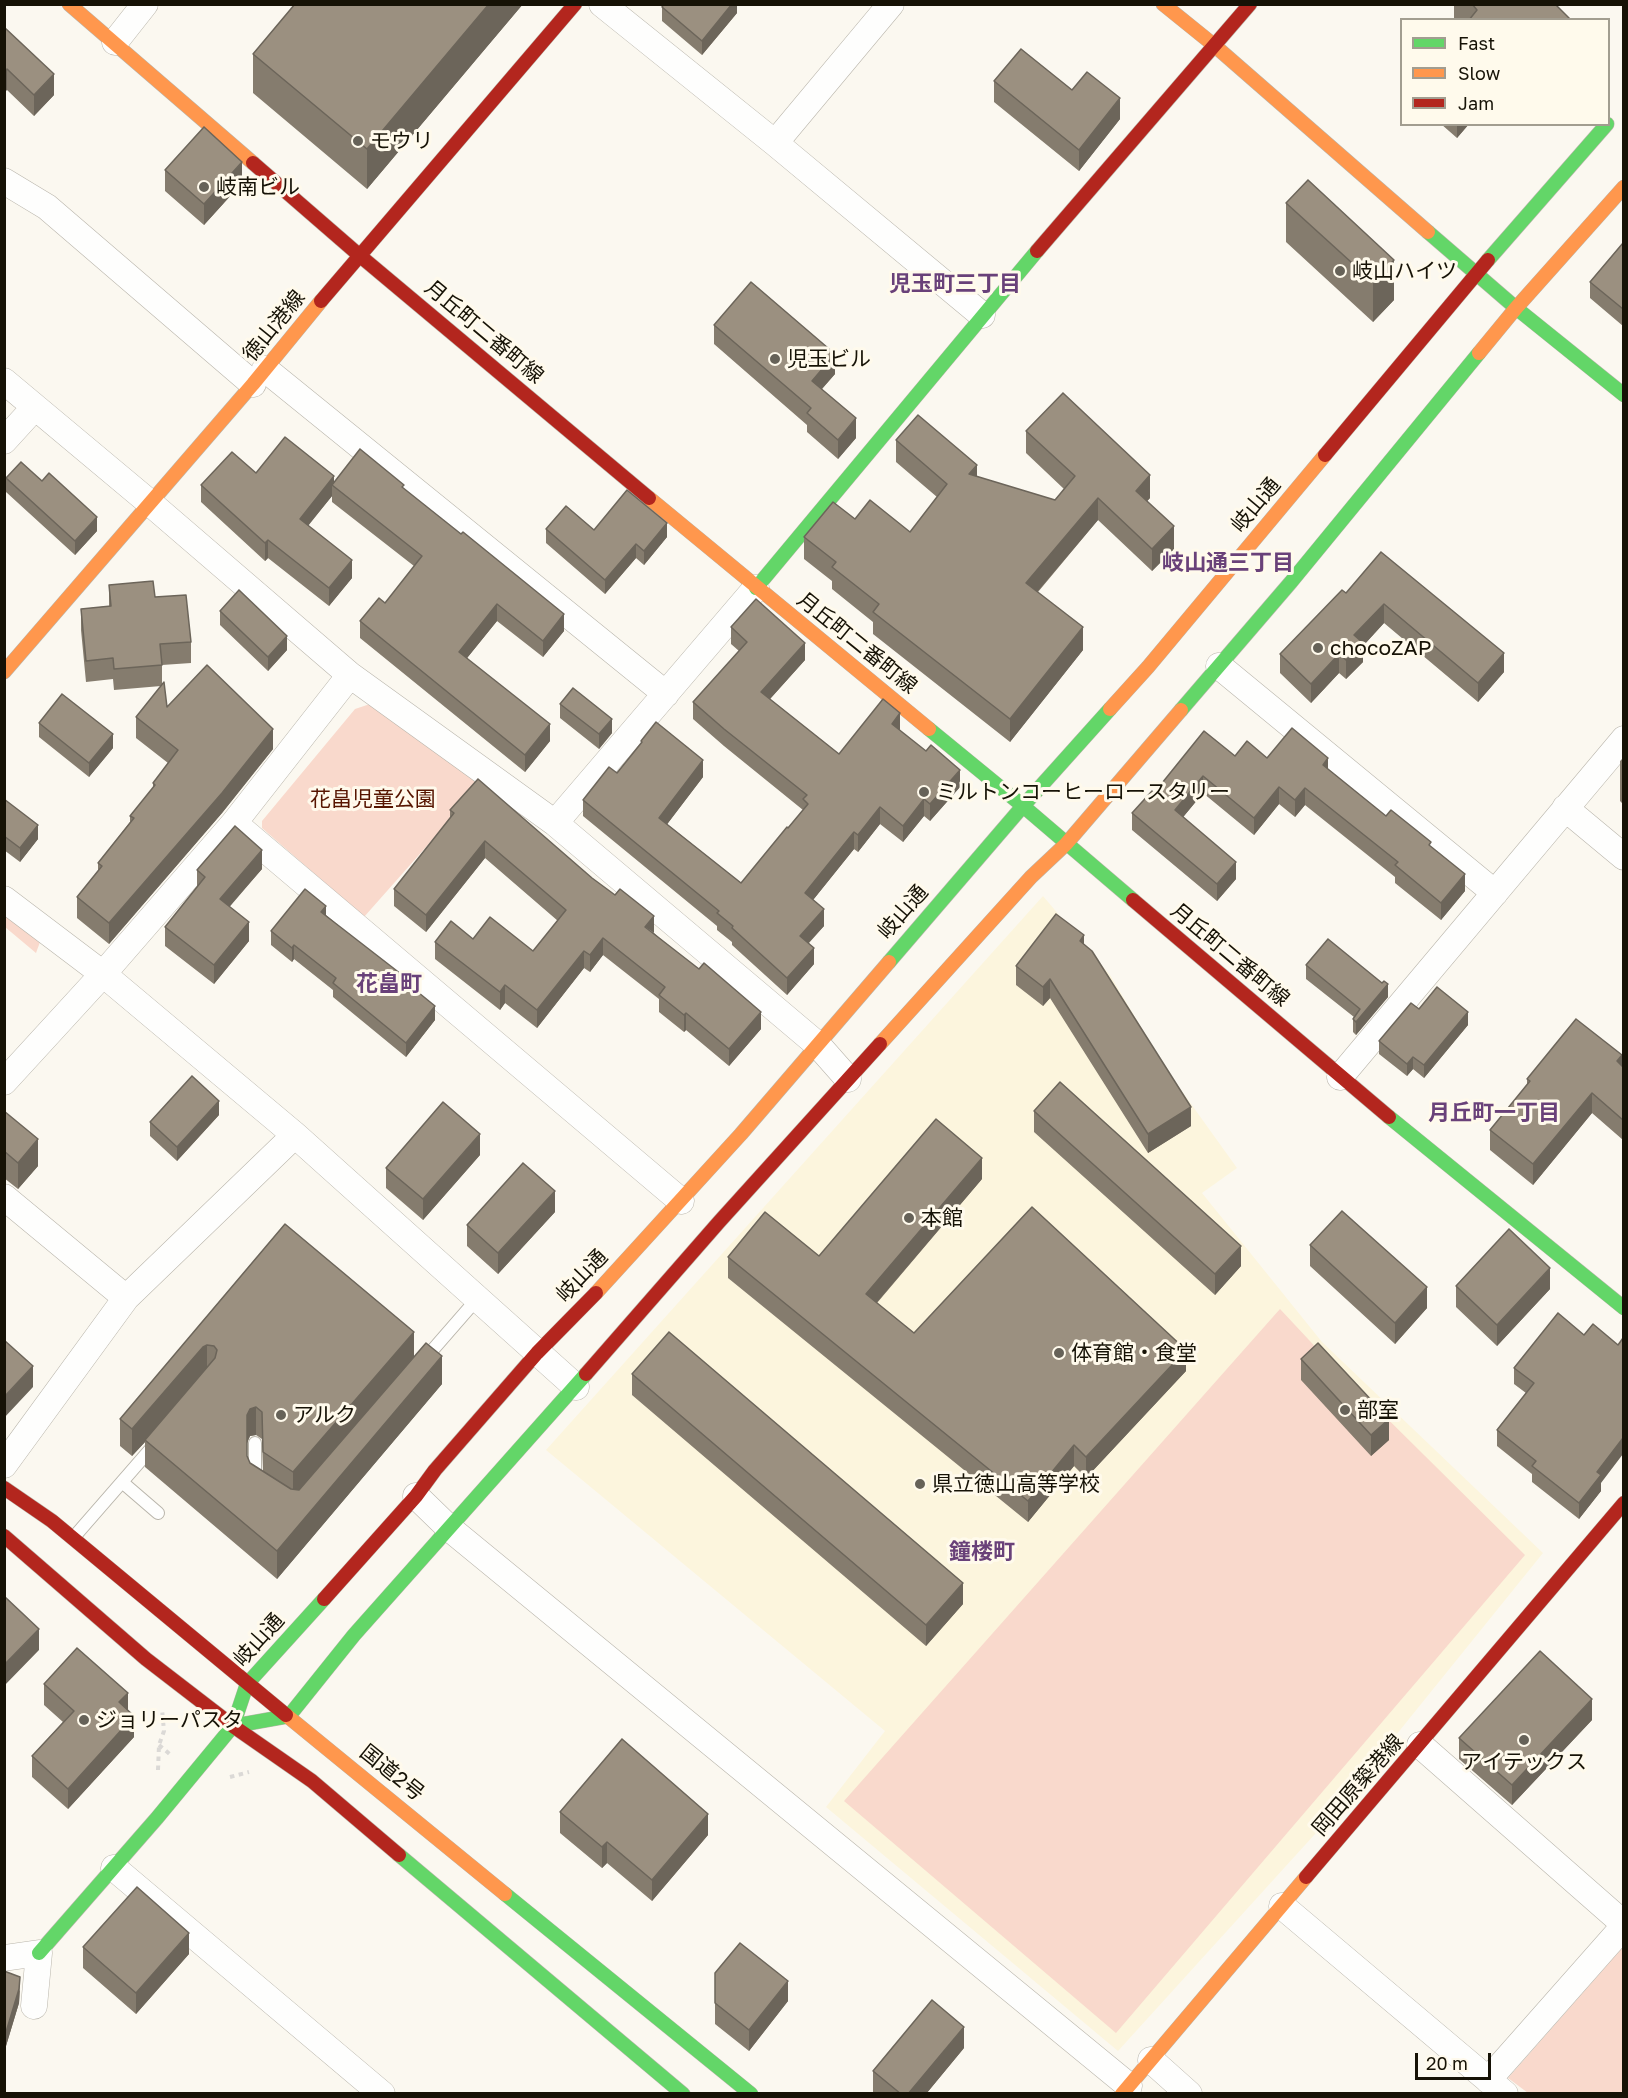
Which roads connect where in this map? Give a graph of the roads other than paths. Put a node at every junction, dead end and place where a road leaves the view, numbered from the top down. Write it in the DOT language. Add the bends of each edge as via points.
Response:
graph roads {
  1 [pos="69,4"];
  2 [pos="145,4"];
  3 [pos="575,4"];
  4 [pos="602,4"];
  5 [pos="891,4"];
  6 [pos="1163,4"];
  7 [pos="1250,4"];
  8 [pos="115,42"];
  9 [pos="1215,46"];
  10 [pos="1605,126"];
  11 [pos="775,143"];
  12 [pos="4,181"];
  13 [pos="1623,187"];
  14 [pos="359,255"];
  15 [pos="1476,274"];
  16 [pos="1516,308"];
  17 [pos="982,315"];
  18 [pos="259,377"];
  19 [pos="4,381"];
  20 [pos="1623,395"];
  21 [pos="35,407"];
  22 [pos="4,441"];
  23 [pos="150,503"];
  24 [pos="756,588"];
  25 [pos="1220,666"];
  26 [pos="4,672"];
  27 [pos="350,675"];
  28 [pos="666,694"];
  29 [pos="1623,739"];
  30 [pos="1023,806"];
  31 [pos="1565,808"];
  32 [pos="234,823"];
  33 [pos="555,823"];
  34 [pos="1066,844"];
  35 [pos="1623,857"];
  36 [pos="1495,893"];
  37 [pos="4,899"];
  38 [pos="103,974"];
  39 [pos="818,1045"];
  40 [pos="1340,1077"];
  41 [pos="848,1079"];
  42 [pos="4,1082"];
  43 [pos="295,1134"];
  44 [pos="4,1197"];
  45 [pos="681,1201"];
  46 [pos="126,1298"];
  47 [pos="477,1299"];
  48 [pos="1623,1308"];
  49 [pos="537,1353"];
  50 [pos="416,1369"];
  51 [pos="576,1387"];
  52 [pos="165,1431"];
  53 [pos="255,1443"];
  54 [pos="4,1465"];
  55 [pos="122,1482"];
  56 [pos="4,1488"];
  57 [pos="265,1491"];
  58 [pos="416,1496"];
  59 [pos="1623,1503"];
  60 [pos="158,1513"];
  61 [pos="449,1528"];
  62 [pos="4,1536"];
  63 [pos="73,1538"];
  64 [pos="247,1684"];
  65 [pos="289,1716"];
  66 [pos="233,1726"];
  67 [pos="1420,1745"];
  68 [pos="114,1868"];
  69 [pos="1282,1906"];
  70 [pos="1623,1925"];
  71 [pos="39,1953"];
  72 [pos="4,1958"];
  73 [pos="34,2006"];
  74 [pos="1151,2060"];
  75 [pos="1497,2087"];
  76 [pos="1125,2090"];
  77 [pos="382,2094"];
  78 [pos="683,2094"];
  79 [pos="751,2094"];
  80 [pos="1190,2094"];
  1 -- 8 [label="main road, 月丘町二番町線"];
  2 -- 8 [label="street"];
  3 -- 14 [label="main road, 徳山港線"];
  4 -- 11 [label="street"];
  5 -- 11 [label="street"];
  6 -- 9 [label="main road"];
  7 -- 9 [label="main road"];
  8 -- 14 [label="main road, 月丘町二番町線"];
  9 -- 15 [label="main road"];
  9 -- 17 [label="main road"];
  10 -- 15 [label="main road, 岐山通"];
  11 -- 17 [label="street"];
  12 -- 18 [label="street" via="47,207"];
  13 -- 16 [label="main road"];
  14 -- 18 [label="main road, 徳山港線"];
  14 -- 24 [label="main road, 月丘町二番町線"];
  15 -- 16 [label="main road"];
  15 -- 30 [label="main road, 岐山通" via="1148,667"];
  16 -- 20 [label="main road"];
  16 -- 25 [label="main road"];
  17 -- 24 [label="main road"];
  18 -- 23 [label="main road, 徳山港線"];
  18 -- 28 [label="street"];
  19 -- 21 [label="street"];
  21 -- 22 [label="street"];
  21 -- 23 [label="street"];
  23 -- 26 [label="main road, 徳山港線"];
  23 -- 27 [label="street"];
  24 -- 28 [label="street"];
  24 -- 30 [label="main road, 月丘町二番町線"];
  25 -- 34 [label="main road"];
  25 -- 36 [label="street"];
  27 -- 32 [label="street"];
  27 -- 33 [label="street"];
  28 -- 33 [label="street"];
  29 -- 31 [label="street"];
  30 -- 34 [label="main road, 月丘町二番町線"];
  30 -- 39 [label="main road, 岐山通"];
  31 -- 35 [label="street"];
  31 -- 36 [label="street"];
  32 -- 38 [label="street"];
  32 -- 45 [label="street"];
  33 -- 39 [label="street"];
  34 -- 40 [label="main road, 月丘町二番町線"];
  34 -- 41 [label="main road" via="1031,877"];
  36 -- 40 [label="street"];
  37 -- 38 [label="street"];
  38 -- 42 [label="street"];
  38 -- 43 [label="street"];
  39 -- 41 [label="street"];
  39 -- 45 [label="main road, 岐山通"];
  40 -- 48 [label="main road, 月丘町二番町線"];
  41 -- 51 [label="main road"];
  43 -- 46 [label="street"];
  43 -- 47 [label="street"];
  44 -- 46 [label="street"];
  45 -- 49 [label="main road, 岐山通"];
  46 -- 54 [label="street"];
  47 -- 49 [label="street"];
  47 -- 50 [label="lane"];
  49 -- 51 [label="street"];
  49 -- 58 [label="main road, 岐山通"];
  51 -- 61 [label="main road"];
  52 -- 55 [label="lane"];
  53 -- 57 [label="lane" via="255,1484"];
  55 -- 60 [label="lane"];
  55 -- 63 [label="lane"];
  56 -- 63 [label="main road, 国道2号"];
  58 -- 61 [label="street"];
  58 -- 64 [label="main road, 岐山通"];
  59 -- 67 [label="main road, 岡田原築港線"];
  61 -- 65 [label="main road"];
  61 -- 76 [label="street"];
  62 -- 66 [label="main road" via="146,1659"];
  63 -- 64 [label="main road, 国道2号"];
  64 -- 65 [label="main road, 国道2号"];
  64 -- 66 [label="main road, 岐山通"];
  65 -- 66 [label="main road"];
  65 -- 79 [label="main road, 国道2号"];
  66 -- 68 [label="main road"];
  66 -- 78 [label="main road" via="312,1781"];
  67 -- 69 [label="main road, 岡田原築港線"];
  67 -- 70 [label="street"];
  68 -- 71 [label="main road"];
  68 -- 77 [label="street"];
  69 -- 74 [label="main road, 岡田原築港線"];
  69 -- 75 [label="street"];
  70 -- 75 [label="street"];
  71 -- 72 [label="street"];
  71 -- 73 [label="street"];
  74 -- 76 [label="main road, 岡田原築港線"];
  74 -- 80 [label="street"];
}
